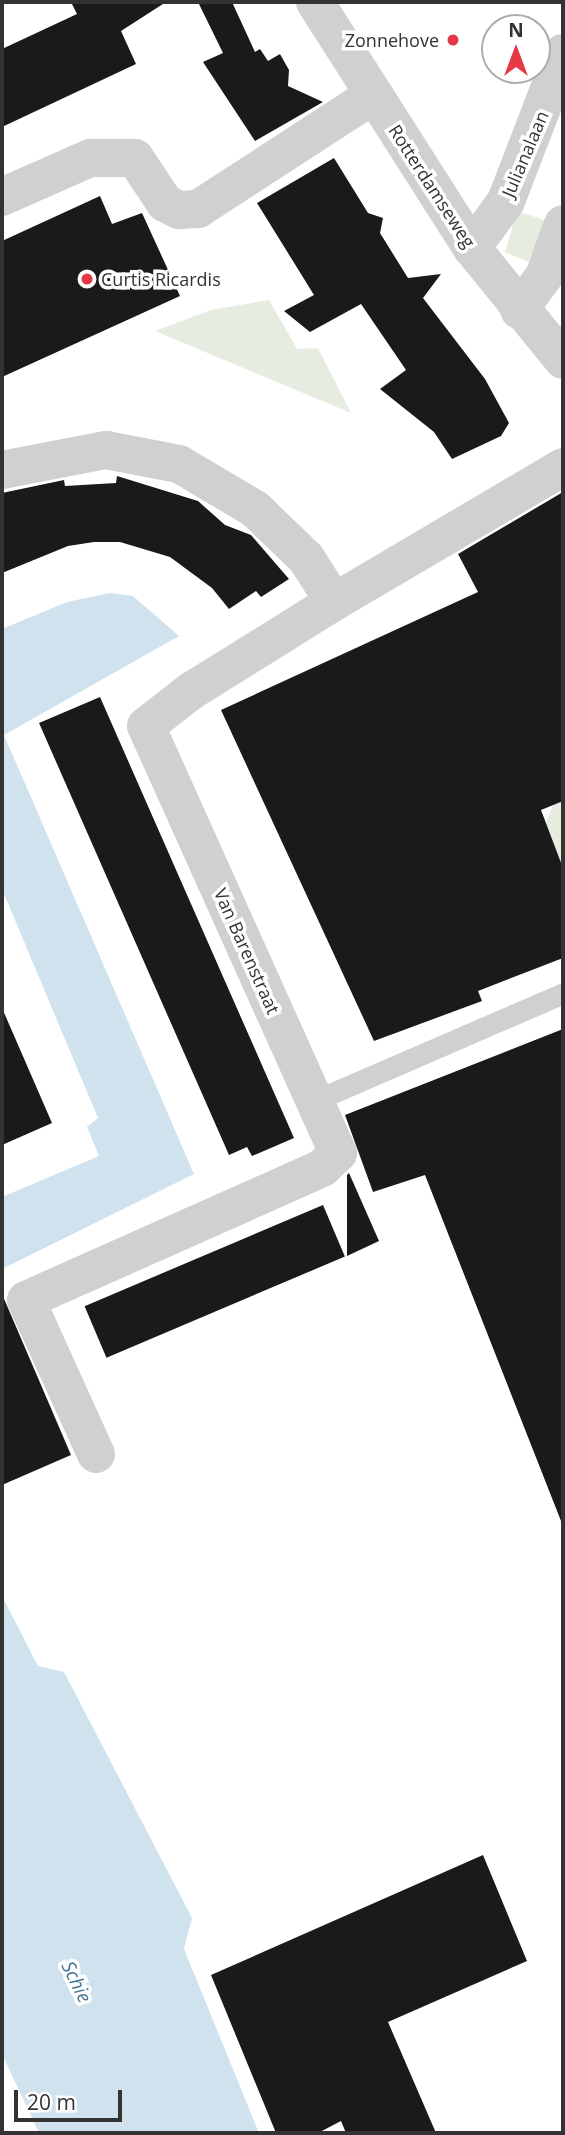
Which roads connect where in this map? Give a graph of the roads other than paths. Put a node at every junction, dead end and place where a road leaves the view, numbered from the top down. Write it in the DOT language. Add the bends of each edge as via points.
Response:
graph roads {
  1 [pos="315,2"];
  2 [pos="563,53"];
  3 [pos="372,96"];
  4 [pos="2,197"];
  5 [pos="563,224"];
  6 [pos="472,248"];
  7 [pos="519,310"];
  8 [pos="563,360"];
  9 [pos="563,467"];
  10 [pos="2,470"];
  11 [pos="334,602"];
  12 [pos="563,993"];
  13 [pos="314,1101"];
  14 [pos="96,1454"];
  1 -- 3 [label="street, Rotterdamseweg"];
  2 -- 6 [label="street, Julianalaan" via="506,201"];
  3 -- 4 [label="street" via="198,209 179,210 165,202 135,158 90,158"];
  3 -- 6 [label="street, Rotterdamseweg"];
  5 -- 7 [label="street" via="544,276"];
  6 -- 7 [label="street, Rotterdamseweg"];
  7 -- 8 [label="street, Rotterdamseweg"];
  9 -- 11 [label="street, Van Barenstraat"];
  10 -- 11 [label="street" via="106,450 179,464 256,509 306,558"];
  11 -- 13 [label="street, Van Barenstraat" via="191,691 146,726"];
  12 -- 13 [label="lane"];
  13 -- 14 [label="street, Van Barenstraat" via="338,1153 322,1168 26,1300"];
}
